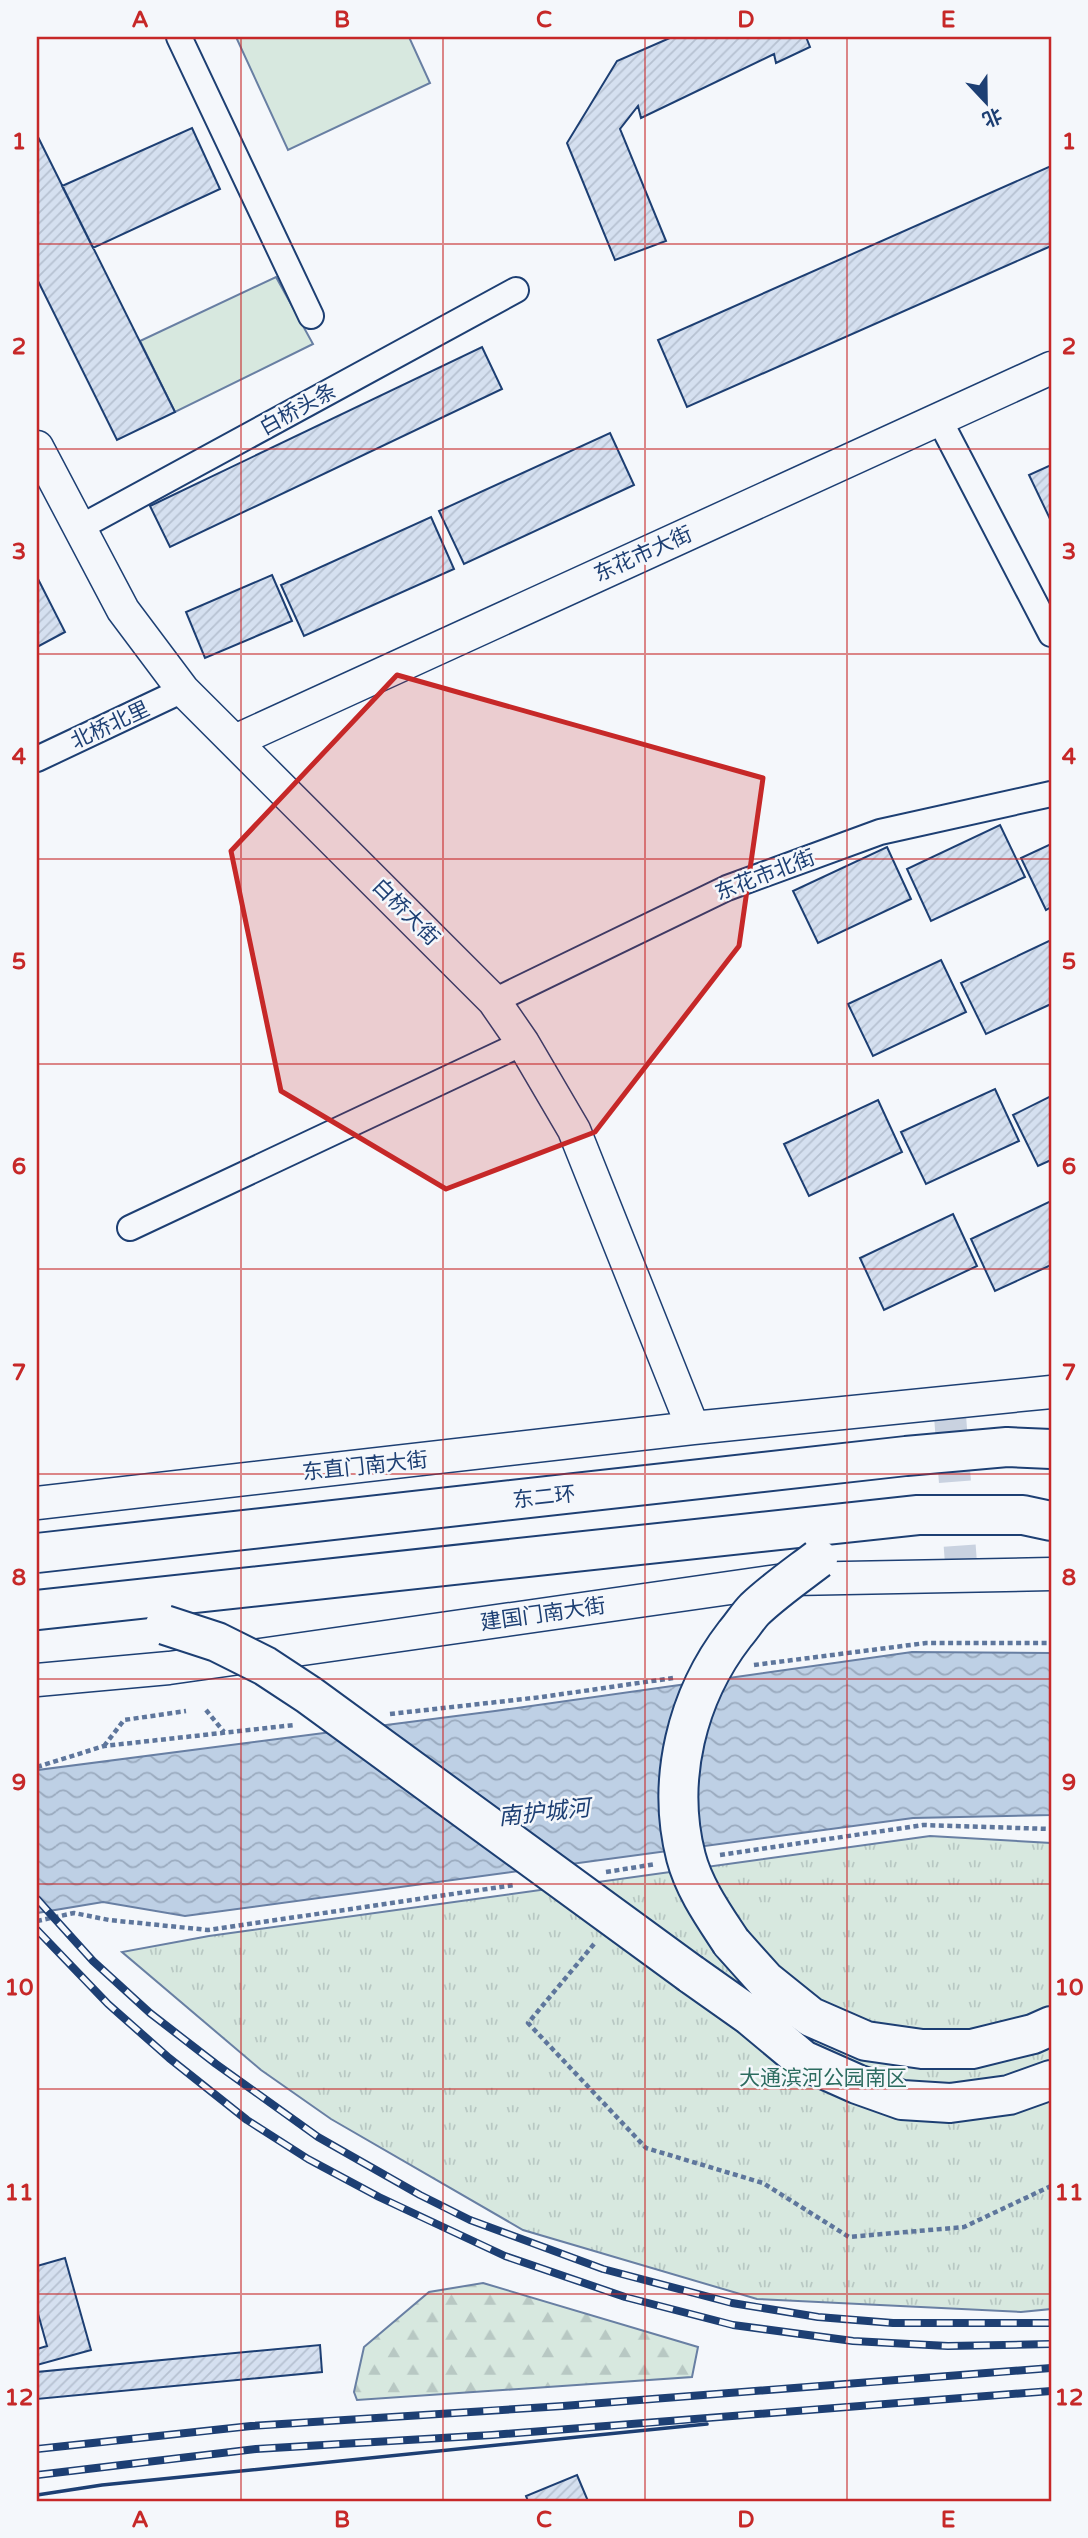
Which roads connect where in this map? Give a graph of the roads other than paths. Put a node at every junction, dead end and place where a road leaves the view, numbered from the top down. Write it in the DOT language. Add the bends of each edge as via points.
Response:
graph roads {
  1 [pos="179,37"];
  2 [pos="516,290"];
  3 [pos="311,316"];
  4 [pos="1051,368"];
  5 [pos="939,419"];
  6 [pos="37,447"];
  7 [pos="79,528"];
  8 [pos="1051,634"];
  9 [pos="183,690"];
  10 [pos="235,741"];
  11 [pos="37,760"];
  12 [pos="1051,794"];
  13 [pos="494,1000"];
  14 [pos="523,1043"];
  15 [pos="130,1228"];
  16 [pos="1051,1392"];
  17 [pos="693,1428"];
  18 [pos="1051,1437"];
  19 [pos="1007,1447"];
  20 [pos="1051,1449"];
  21 [pos="37,1503"];
  22 [pos="918,1515"];
  23 [pos="1051,1521"];
  24 [pos="37,1553"];
  25 [pos="1051,1574"];
  26 [pos="37,1610"];
  27 [pos="37,1619"];
  28 [pos="37,1680"];
  29 [pos="1051,2026"];
  30 [pos="1051,2080"];
  1 -- 3 [label="street"];
  2 -- 7 [label="street, 白桥头条"];
  4 -- 5 [label="street, 东花市大街"];
  5 -- 8 [label="street"];
  5 -- 10 [label="street, 东花市大街"];
  6 -- 7 [label="street, 白桥大街"];
  7 -- 9 [label="street, 白桥大街" via="123,610"];
  9 -- 10 [label="street, 白桥大街"];
  9 -- 11 [label="street, 北桥北里"];
  10 -- 13 [label="street, 白桥大街"];
  12 -- 13 [label="street, 东花市北街" via="880,832 727,888"];
  13 -- 14 [label="street, 白桥大街"];
  14 -- 15 [label="street"];
  14 -- 17 [label="street, 白桥大街" via="574,1130"];
  16 -- 17 [label="street"];
  17 -- 21 [label="street, 东直门南大街"];
  18 -- 19 [label="highway, bridge"];
  19 -- 20 [label="highway, 东二环, bridge"];
  19 -- 24 [label="highway, 东二环, bridge"];
  22 -- 23 [label="highway" via="1023,1515"];
  22 -- 26 [label="highway"];
  22 -- 29 [label="highway, bridge" via="818,1559 754,1610 719,1655 694,1705 682,1754 678,1806 686,1858 705,1904 731,1942 765,1980 811,2017 866,2041 922,2049 972,2049"];
  25 -- 28 [label="street, 建国门南大街" via="792,1579 169,1668"];
  27 -- 30 [label="highway, bridge" via="165,1625 217,1642 265,1666 748,2015 803,2060 902,2100 950,2103 1009,2095"];
}
